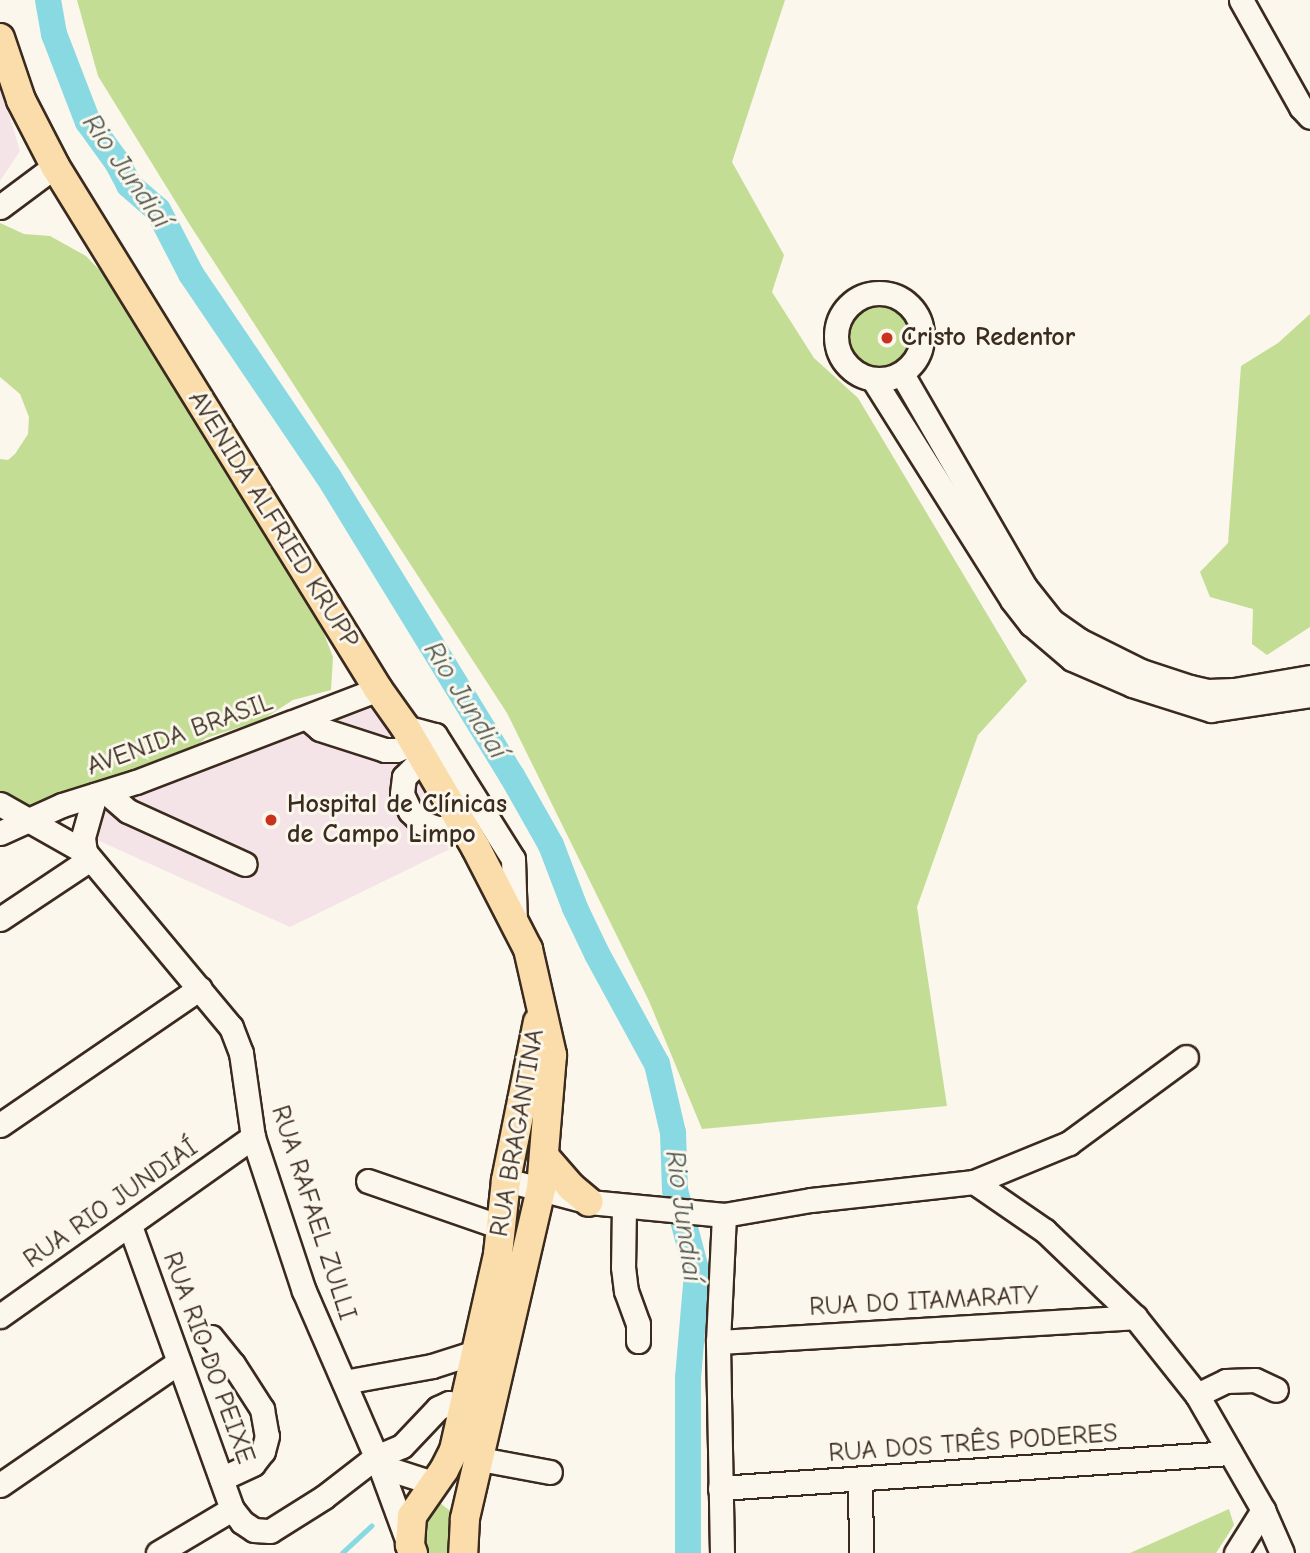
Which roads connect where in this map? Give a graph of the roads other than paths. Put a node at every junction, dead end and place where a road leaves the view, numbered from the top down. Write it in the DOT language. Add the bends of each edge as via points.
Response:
graph roads {
  1 [pos="1241,0"];
  2 [pos="0,38"];
  3 [pos="1310,117"];
  4 [pos="55,166"];
  5 [pos="0,207"];
  6 [pos="901,374"];
  7 [pos="873,379"];
  8 [pos="1136,678"];
  9 [pos="1307,683"];
  10 [pos="378,689"];
  11 [pos="307,718"];
  12 [pos="414,743"];
  13 [pos="101,794"];
  14 [pos="0,804"];
  15 [pos="25,820"];
  16 [pos="465,828"];
  17 [pos="0,833"];
  18 [pos="88,855"];
  19 [pos="245,864"];
  20 [pos="0,919"];
  21 [pos="515,921"];
  22 [pos="200,988"];
  23 [pos="541,1003"];
  24 [pos="1186,1057"];
  25 [pos="0,1125"];
  26 [pos="253,1137"];
  27 [pos="544,1156"];
  28 [pos="506,1180"];
  29 [pos="368,1181"];
  30 [pos="974,1182"];
  31 [pos="541,1189"];
  32 [pos="589,1202"];
  33 [pos="634,1208"];
  34 [pos="724,1215"];
  35 [pos="130,1226"];
  36 [pos="501,1227"];
  37 [pos="0,1316"];
  38 [pos="1135,1317"];
  39 [pos="211,1337"];
  40 [pos="638,1341"];
  41 [pos="718,1342"];
  42 [pos="476,1352"];
  43 [pos="178,1362"];
  44 [pos="344,1382"];
  45 [pos="1276,1390"];
  46 [pos="1196,1395"];
  47 [pos="464,1406"];
  48 [pos="1230,1453"];
  49 [pos="480,1459"];
  50 [pos="378,1462"];
  51 [pos="550,1472"];
  52 [pos="222,1479"];
  53 [pos="860,1480"];
  54 [pos="433,1483"];
  55 [pos="0,1485"];
  56 [pos="720,1488"];
  57 [pos="232,1508"];
  58 [pos="1263,1510"];
  59 [pos="465,1519"];
  60 [pos="408,1550"];
  61 [pos="158,1553"];
  62 [pos="463,1553"];
  63 [pos="722,1553"];
  64 [pos="861,1553"];
  65 [pos="1237,1553"];
  66 [pos="1282,1553"];
  1 -- 3 [label="street"];
  2 -- 4 [label="main road, AVENIDA ALFRIED KRUPP" via="21,100"];
  4 -- 5 [label="street"];
  4 -- 10 [label="main road, AVENIDA ALFRIED KRUPP"];
  6 -- 7 [label="street"];
  6 -- 7 [label="street" via="919,354 922,341 917,315 897,297 871,294 848,307 840,318 837,344 850,368"];
  6 -- 8 [label="street" via="1025,587 1052,621"];
  7 -- 8 [label="street" via="1031,624 1072,659"];
  8 -- 9 [label="street" via="1208,691"];
  10 -- 11 [label="street, AVENIDA BRASIL"];
  10 -- 12 [label="main road, AVENIDA ALFRIED KRUPP"];
  11 -- 12 [label="street" via="320,729 385,750"];
  11 -- 13 [label="street, AVENIDA BRASIL"];
  12 -- 16 [label="main road, AVENIDA ALFRIED KRUPP"];
  12 -- 16 [label="street" via="402,794 410,811 422,823 438,828"];
  12 -- 21 [label="street" via="435,735 513,859"];
  13 -- 15 [label="street, AVENIDA BRASIL"];
  13 -- 18 [label="street" via="83,837"];
  13 -- 19 [label="street"];
  14 -- 15 [label="street"];
  15 -- 17 [label="street, AVENIDA BRASIL"];
  15 -- 18 [label="street"];
  16 -- 21 [label="main road, AVENIDA ALFRIED KRUPP"];
  18 -- 20 [label="street"];
  18 -- 22 [label="street, RUA RAFAEL ZULLI"];
  21 -- 23 [label="main road, AVENIDA ALFRIED KRUPP" via="528,949"];
  22 -- 25 [label="street"];
  22 -- 26 [label="street, RUA RAFAEL ZULLI" via="231,1027"];
  23 -- 27 [label="main road, RUA BRAGANTINA" via="552,1055"];
  23 -- 28 [label="main road, RUA BRAGANTINA"];
  24 -- 30 [label="street" via="1069,1143"];
  26 -- 35 [label="street, RUA RIO JUNDIAÍ"];
  26 -- 44 [label="street, RUA RAFAEL ZULLI" via="304,1291"];
  27 -- 31 [label="main road, RUA BRAGANTINA"];
  27 -- 32 [label="main road"];
  28 -- 31 [label="street"];
  28 -- 36 [label="main road, RUA BRAGANTINA"];
  29 -- 36 [label="street"];
  30 -- 34 [label="street" via="811,1199"];
  30 -- 38 [label="street" via="1045,1231"];
  31 -- 32 [label="street"];
  31 -- 49 [label="main road, RUA BRAGANTINA"];
  32 -- 33 [label="street"];
  33 -- 34 [label="street"];
  33 -- 40 [label="street" via="623,1267"];
  34 -- 41 [label="street"];
  35 -- 37 [label="street, RUA RIO JUNDIAÍ"];
  35 -- 43 [label="street, RUA RIO DO PEIXE"];
  36 -- 42 [label="main road, RUA BRAGANTINA"];
  38 -- 41 [label="street, RUA DO ITAMARATY"];
  38 -- 46 [label="street"];
  39 -- 52 [label="street" via="256,1398 267,1436 253,1464"];
  41 -- 56 [label="street"];
  42 -- 44 [label="street" via="432,1366"];
  42 -- 47 [label="main road, RUA BRAGANTINA"];
  43 -- 52 [label="street, RUA RIO DO PEIXE"];
  43 -- 55 [label="street"];
  44 -- 50 [label="street, RUA RAFAEL ZULLI"];
  45 -- 46 [label="street" via="1255,1380 1226,1381"];
  46 -- 48 [label="street"];
  47 -- 50 [label="street" via="438,1408 402,1446"];
  47 -- 54 [label="main road, RUA BRAGANTINA" via="454,1450"];
  48 -- 53 [label="street, RUA DOS TRÊS PODERES"];
  48 -- 58 [label="street"];
  49 -- 51 [label="street"];
  49 -- 59 [label="main road, RUA BRAGANTINA"];
  50 -- 54 [label="street"];
  50 -- 57 [label="street" via="270,1531 254,1530"];
  50 -- 60 [label="street, RUA RAFAEL ZULLI"];
  52 -- 57 [label="street, RUA RIO DO PEIXE"];
  53 -- 56 [label="street, RUA DOS TRÊS PODERES"];
  53 -- 64 [label="street"];
  54 -- 59 [label="main road" via="455,1497"];
  54 -- 60 [label="main road, RUA BRAGANTINA" via="412,1516"];
  56 -- 63 [label="street"];
  57 -- 61 [label="street"];
  58 -- 65 [label="street"];
  58 -- 66 [label="street"];
  59 -- 62 [label="main road, RUA BRAGANTINA"];
}
